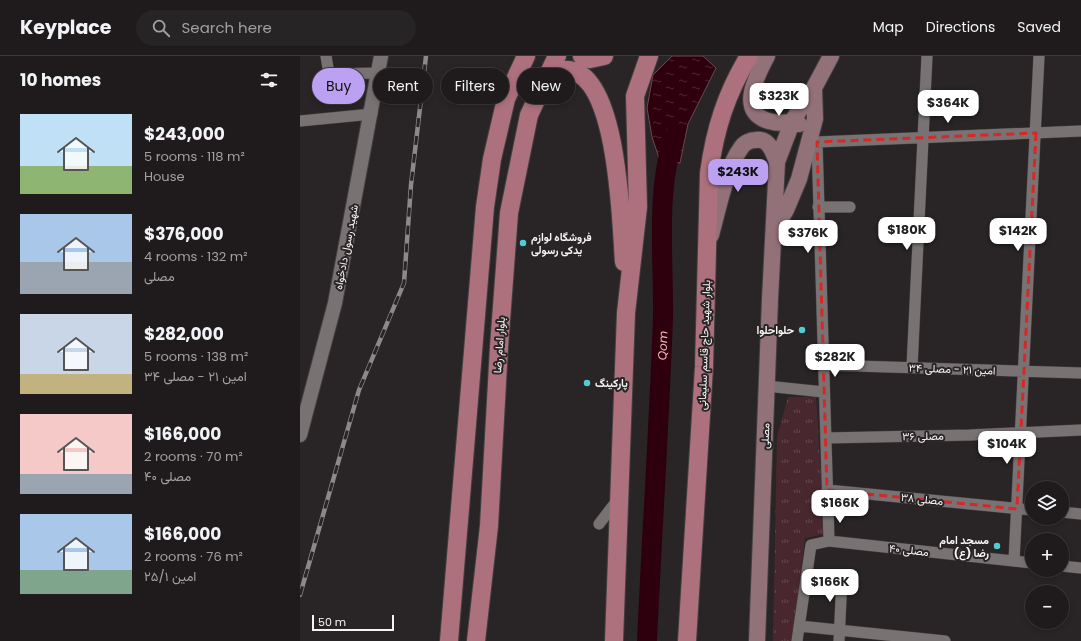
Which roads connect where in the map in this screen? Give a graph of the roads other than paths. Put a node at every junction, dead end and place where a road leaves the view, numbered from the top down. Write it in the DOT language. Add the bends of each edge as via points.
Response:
graph roads {
  1 [pos="326,56"];
  2 [pos="381,56"];
  3 [pos="526,56"];
  4 [pos="557,56"];
  5 [pos="582,56"];
  6 [pos="604,56"];
  7 [pos="649,56"];
  8 [pos="749,56"];
  9 [pos="767,56"];
  10 [pos="830,56"];
  11 [pos="927,56"];
  12 [pos="1040,56"];
  13 [pos="380,68"];
  14 [pos="551,68"];
  15 [pos="575,71"];
  16 [pos="373,73"];
  17 [pos="814,88"];
  18 [pos="374,104"];
  19 [pos="534,104"];
  20 [pos="372,114"];
  21 [pos="793,120"];
  22 [pos="300,121"];
  23 [pos="1081,131"];
  24 [pos="1036,133"];
  25 [pos="924,137"];
  26 [pos="814,138"];
  27 [pos="777,162"];
  28 [pos="818,207"];
  29 [pos="850,207"];
  30 [pos="773,232"];
  31 [pos="707,248"];
  32 [pos="627,303"];
  33 [pos="823,365"];
  34 [pos="912,367"];
  35 [pos="1024,371"];
  36 [pos="1081,373"];
  37 [pos="766,386"];
  38 [pos="824,392"];
  39 [pos="1081,430"];
  40 [pos="1020,433"];
  41 [pos="300,435"];
  42 [pos="826,438"];
  43 [pos="827,490"];
  44 [pos="619,498"];
  45 [pos="1017,509"];
  46 [pos="1025,510"];
  47 [pos="1069,513"];
  48 [pos="1081,514"];
  49 [pos="599,524"];
  50 [pos="829,541"];
  51 [pos="1014,561"];
  52 [pos="1025,562"];
  53 [pos="1069,567"];
  54 [pos="1081,568"];
  55 [pos="842,578"];
  56 [pos="799,626"];
  57 [pos="840,635"];
  58 [pos="904,639"];
  59 [pos="449,641"];
  60 [pos="476,641"];
  61 [pos="614,641"];
  62 [pos="687,641"];
  63 [pos="758,641"];
  64 [pos="797,641"];
  65 [pos="945,641"];
  1 -- 16 [label="street" via="328,74"];
  2 -- 13 [label="street, شهید رسول دادخواه"];
  3 -- 59 [label="main road" via="506,99 492,159 485,206"];
  4 -- 14 [label="main road, بلوار امام رضا"];
  5 -- 6 [label="main road" via="590,59"];
  7 -- 32 [label="main road" via="635,96 638,206"];
  8 -- 31 [label="main road, بلوار شهید حاج قاسم سلیمانی" via="722,110 713,144 708,173"];
  9 -- 21 [label="main road" via="756,78 751,105 758,116 774,123"];
  10 -- 17 [label="main road"];
  11 -- 25 [label="street"];
  12 -- 24 [label="street"];
  15 -- 32 [label="main road" via="586,77 604,109 616,169"];
  17 -- 21 [label="main road"];
  17 -- 26 [label="main road"];
  18 -- 20 [label="street, شهید رسول دادخواه"];
  19 -- 60 [label="main road, بلوار امام رضا" via="529,115 509,213 489,526"];
  20 -- 22 [label="street"];
  20 -- 41 [label="street, شهید رسول دادخواه" via="335,303"];
  21 -- 26 [label="main road"];
  21 -- 27 [label="main road"];
  23 -- 24 [label="street"];
  24 -- 25 [label="street"];
  24 -- 35 [label="street"];
  25 -- 26 [label="street"];
  25 -- 34 [label="street"];
  26 -- 28 [label="street"];
  26 -- 30 [label="main road" via="786,210"];
  27 -- 30 [label="main road, مصلی"];
  27 -- 31 [label="main road" via="768,144 760,139 750,140 741,147 732,163"];
  28 -- 29 [label="street"];
  28 -- 33 [label="street"];
  30 -- 37 [label="main road, مصلی"];
  31 -- 62 [label="main road, بلوار شهید حاج قاسم سلیمانی" via="704,366"];
  32 -- 44 [label="main road"];
  33 -- 34 [label="street, امین ۲۱ - مصلی ۳۴"];
  33 -- 38 [label="street"];
  34 -- 35 [label="street, امین ۲۱ - مصلی ۳۴"];
  35 -- 36 [label="street, امین ۲۱ - مصلی ۳۴"];
  35 -- 40 [label="street"];
  37 -- 38 [label="street"];
  37 -- 63 [label="main road, مصلی"];
  38 -- 42 [label="street"];
  39 -- 40 [label="street, مصلی ۳۶"];
  40 -- 42 [label="street, مصلی ۳۶"];
  40 -- 45 [label="street"];
  42 -- 43 [label="street"];
  43 -- 45 [label="street, مصلی ۳۸"];
  43 -- 50 [label="street"];
  44 -- 49 [label="street"];
  44 -- 61 [label="main road"];
  45 -- 46 [label="street, مصلی ۳۸"];
  45 -- 51 [label="street"];
  47 -- 48 [label="street"];
  50 -- 51 [label="street, مصلی ۴۰"];
  50 -- 56 [label="street" via="811,545"];
  51 -- 52 [label="street, مصلی ۴۰"];
  53 -- 54 [label="street"];
  55 -- 57 [label="street"];
  56 -- 57 [label="street"];
  56 -- 64 [label="street"];
  57 -- 58 [label="street"];
  58 -- 65 [label="street"];
}
